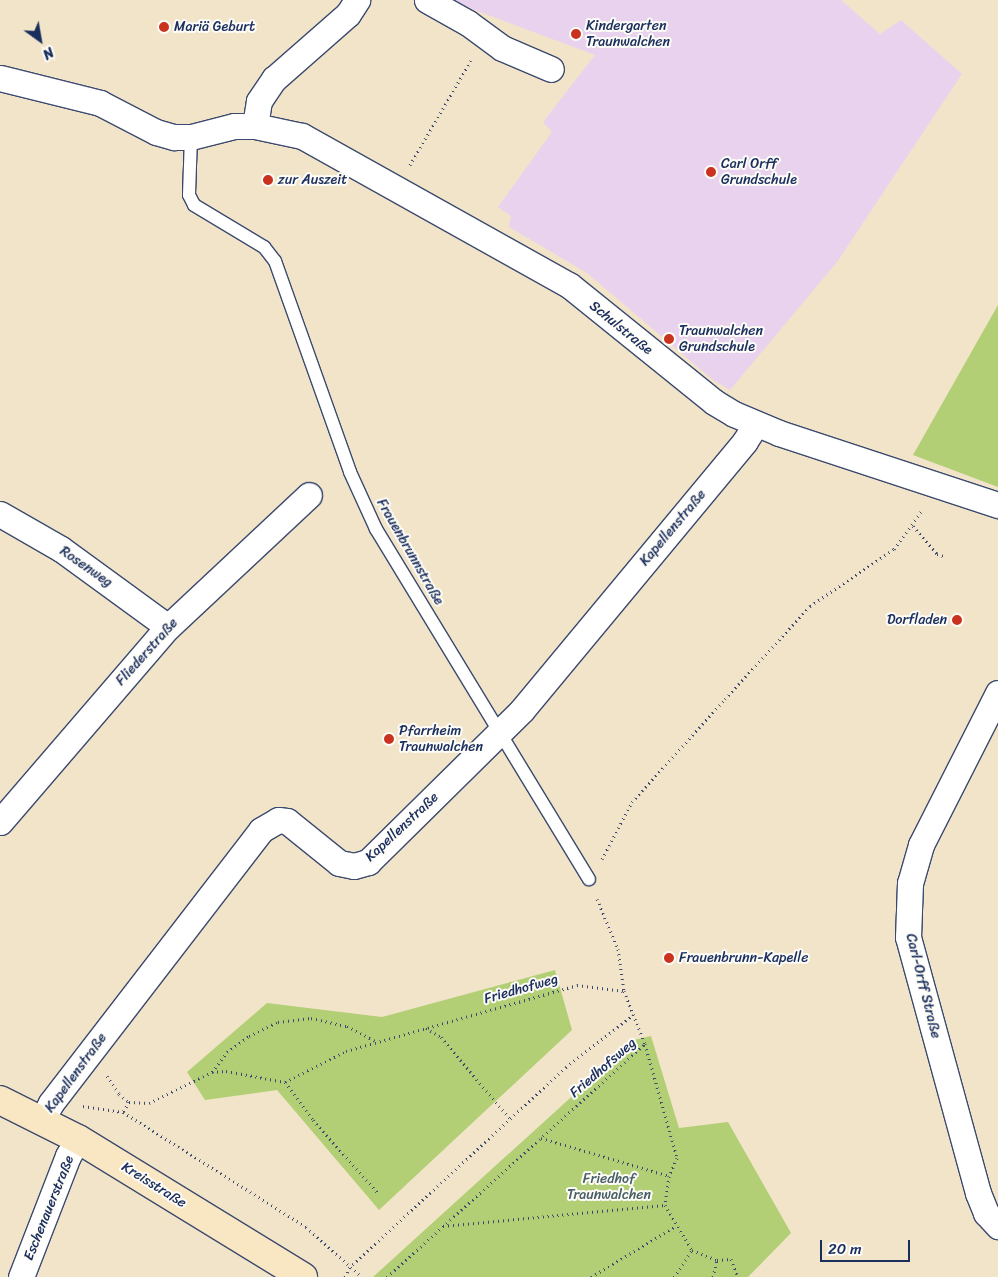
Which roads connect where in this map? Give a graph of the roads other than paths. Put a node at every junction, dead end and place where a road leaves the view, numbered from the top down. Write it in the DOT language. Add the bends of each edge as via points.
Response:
graph roads {
  1 [pos="357,0"];
  2 [pos="427,0"];
  3 [pos="551,69"];
  4 [pos="0,78"];
  5 [pos="255,126"];
  6 [pos="191,137"];
  7 [pos="756,424"];
  8 [pos="309,496"];
  9 [pos="998,505"];
  10 [pos="0,514"];
  11 [pos="168,627"];
  12 [pos="998,693"];
  13 [pos="501,731"];
  14 [pos="0,822"];
  15 [pos="587,876"];
  16 [pos="0,1100"];
  17 [pos="47,1112"];
  18 [pos="78,1139"];
  19 [pos="998,1226"];
  20 [pos="21,1277"];
  21 [pos="303,1277"];
  1 -- 5 [label="street" via="348,14 270,85 259,101"];
  2 -- 3 [label="street" via="468,23 502,48"];
  4 -- 6 [label="street" via="100,103 156,132"];
  5 -- 6 [label="street, Schulstraße" via="222,128"];
  5 -- 7 [label="street, Schulstraße" via="302,136 569,285 714,402"];
  6 -- 13 [label="lane, Frauenbrunnstraße" via="189,195 194,205 202,213 264,246 276,261 350,472 376,529"];
  7 -- 9 [label="street, Schulstraße"];
  7 -- 13 [label="street, Kapellenstraße"];
  8 -- 11 [label="street, Fliederstraße"];
  10 -- 11 [label="street, Rosenweg" via="61,549"];
  11 -- 14 [label="street, Fliederstraße"];
  12 -- 19 [label="street, Carl-Orff Straße" via="921,845 910,883 908,937 978,1193 986,1213"];
  13 -- 15 [label="lane, Frauenbrunnstraße"];
  13 -- 17 [label="street, Kapellenstraße" via="368,862 354,866 339,863 292,823 278,820 268,824"];
  16 -- 17 [label="street, Kreisstraße"];
  17 -- 18 [label="street, Kreisstraße"];
  18 -- 20 [label="street, Eschenauerstraße" via="68,1156"];
  18 -- 21 [label="street, Kreisstraße"];
}
